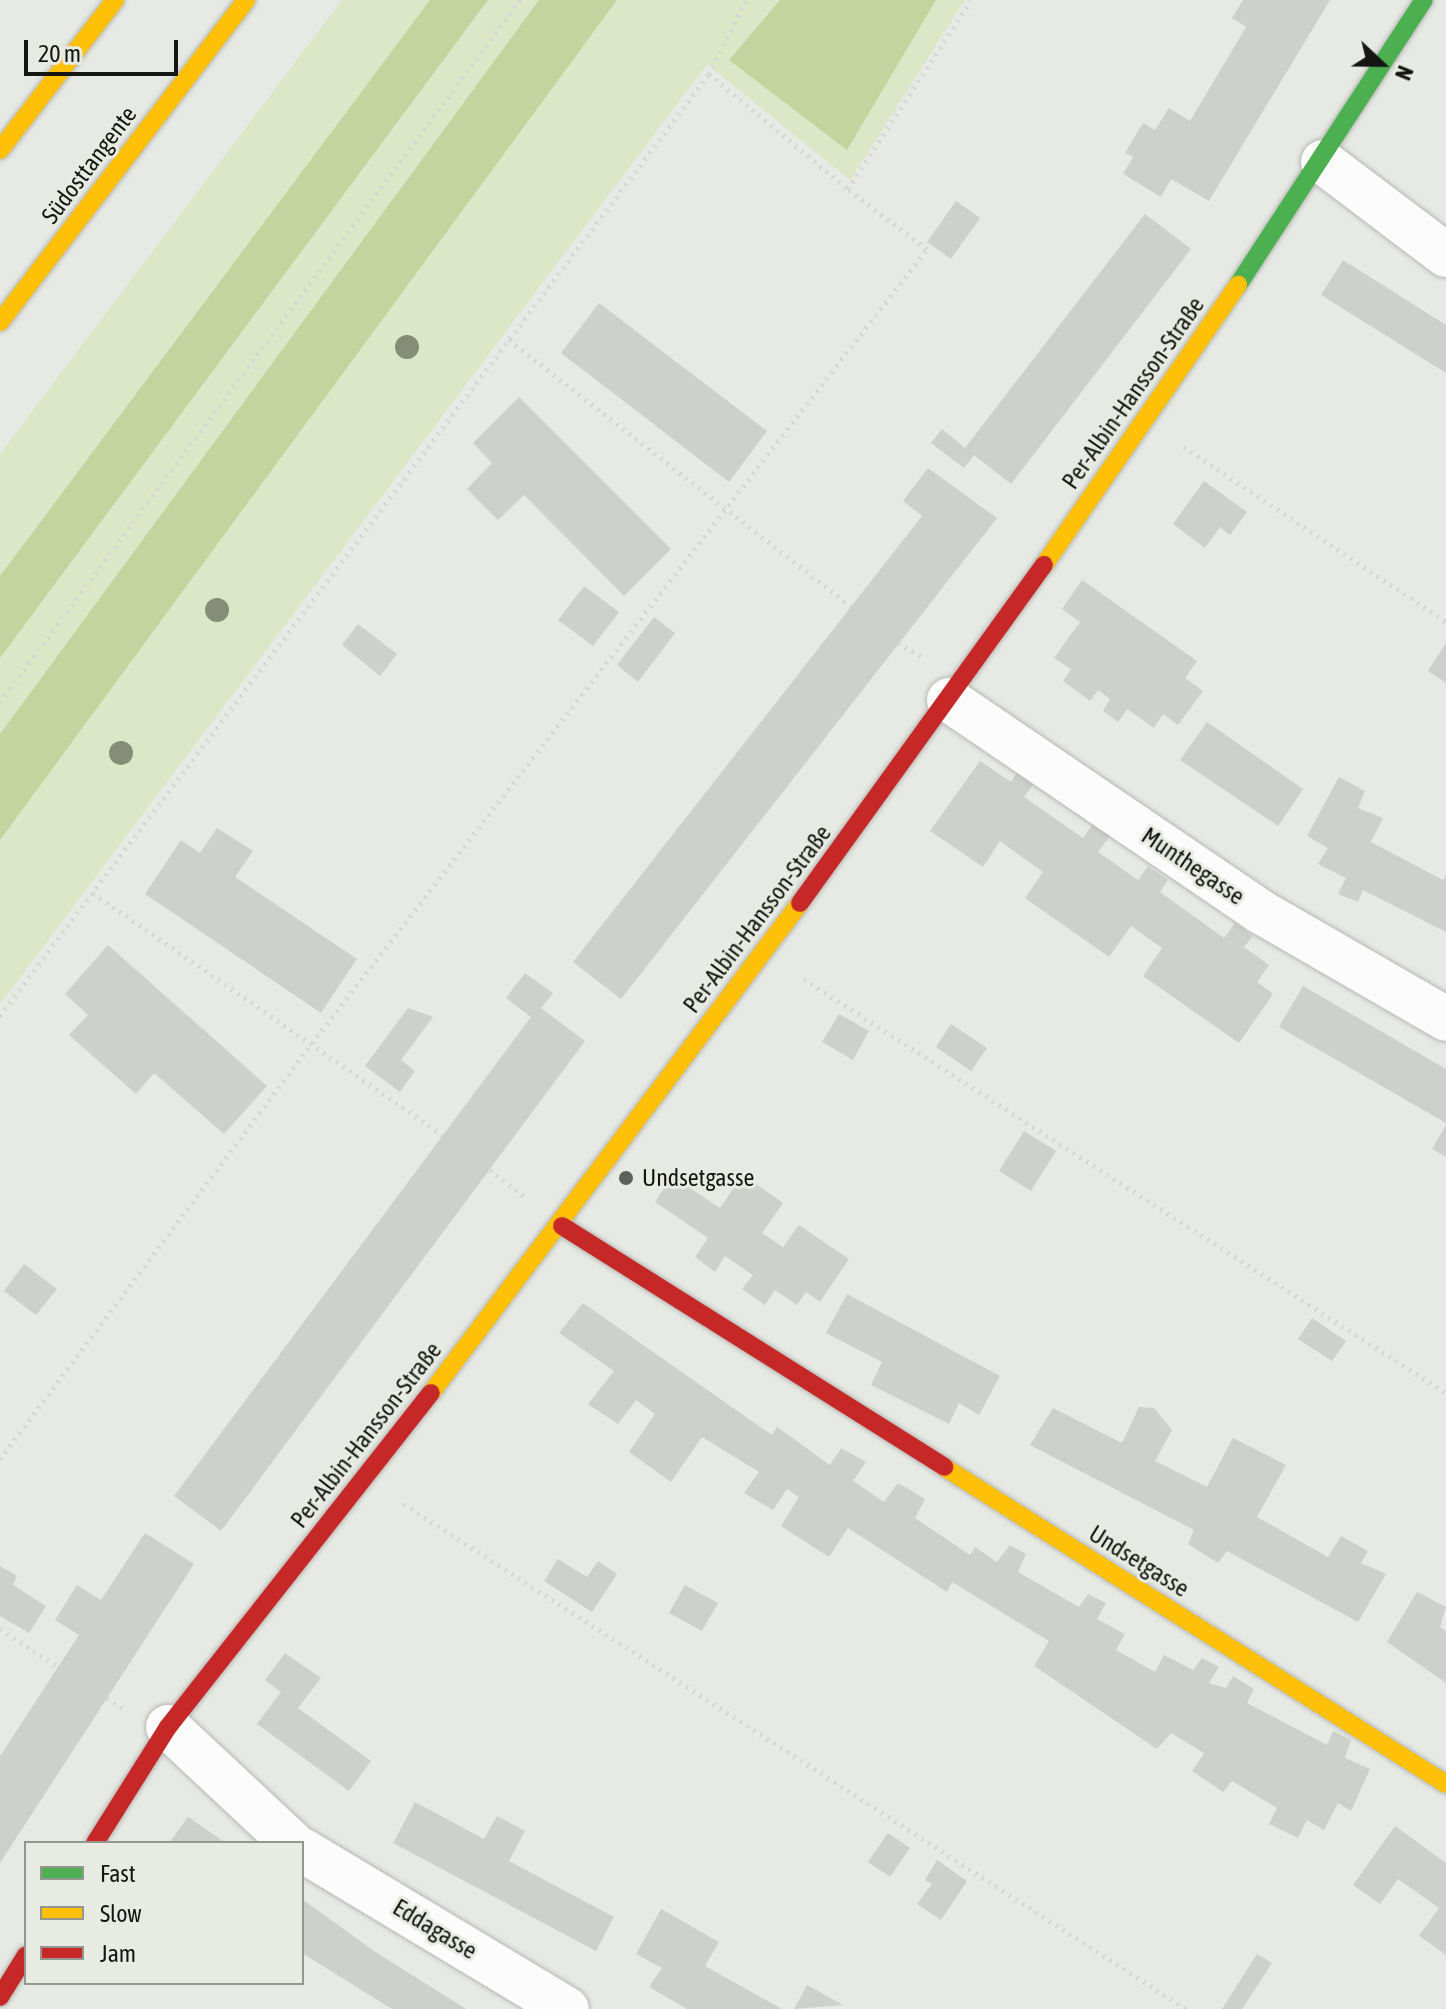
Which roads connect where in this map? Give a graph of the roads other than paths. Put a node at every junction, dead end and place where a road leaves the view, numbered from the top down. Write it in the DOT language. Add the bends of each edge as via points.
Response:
graph roads {
  1 [pos="115,0"];
  2 [pos="246,0"];
  3 [pos="1424,0"];
  4 [pos="0,150"];
  5 [pos="1323,162"];
  6 [pos="1446,255"];
  7 [pos="0,322"];
  8 [pos="949,700"];
  9 [pos="1446,1019"];
  10 [pos="562,1226"];
  11 [pos="168,1727"];
  12 [pos="1446,1784"];
  13 [pos="96,1841"];
  14 [pos="290,1841"];
  15 [pos="304,1851"];
  16 [pos="24,1958"];
  17 [pos="0,1997"];
  18 [pos="567,2009"];
  1 -- 4 [label="main road"];
  2 -- 7 [label="main road, Südosttangente"];
  3 -- 5 [label="main road, Per-Albin-Hansson-Straße"];
  5 -- 6 [label="street"];
  5 -- 8 [label="main road, Per-Albin-Hansson-Straße"];
  8 -- 9 [label="street, Munthegasse" via="1261,912"];
  8 -- 10 [label="main road, Per-Albin-Hansson-Straße"];
  10 -- 11 [label="main road, Per-Albin-Hansson-Straße"];
  10 -- 12 [label="main road, Undsetgasse"];
  11 -- 13 [label="main road, Per-Albin-Hansson-Straße"];
  11 -- 14 [label="street"];
  15 -- 18 [label="street, Eddagasse"];
  16 -- 17 [label="main road"];
}
